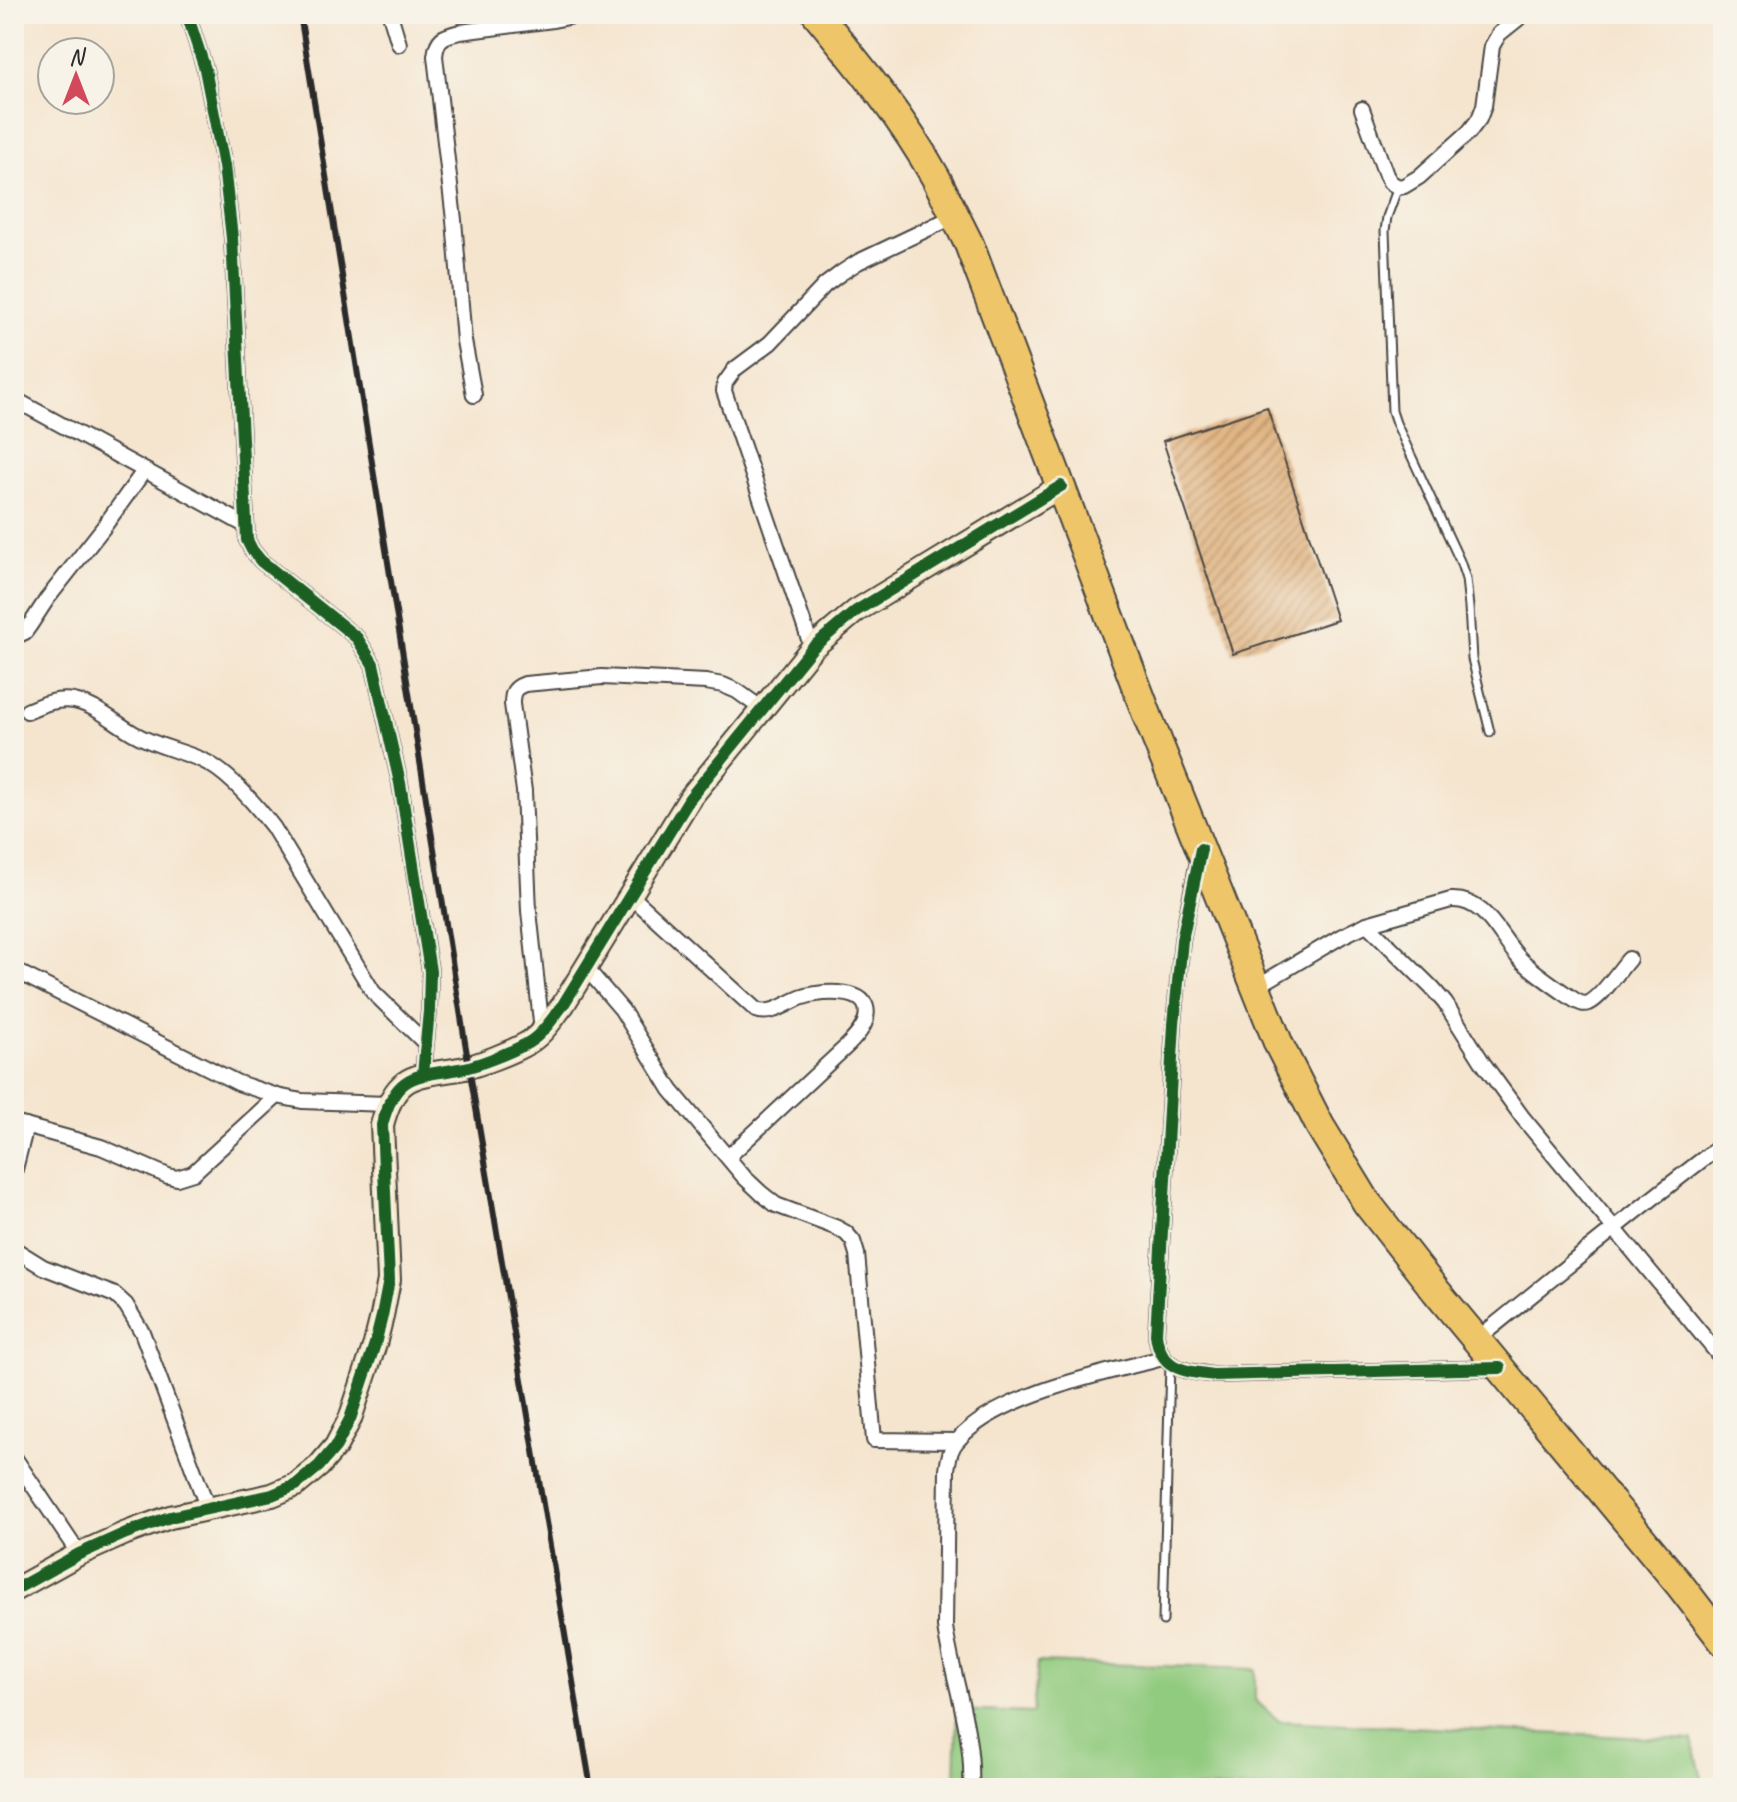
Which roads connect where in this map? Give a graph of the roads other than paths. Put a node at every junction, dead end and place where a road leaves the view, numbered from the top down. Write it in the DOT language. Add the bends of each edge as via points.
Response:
graph roads {
  1 [pos="187,14"];
  2 [pos="390,14"];
  3 [pos="584,14"];
  4 [pos="817,14"];
  5 [pos="1524,14"];
  6 [pos="399,44"];
  7 [pos="1362,109"];
  8 [pos="1398,187"];
  9 [pos="955,216"];
  10 [pos="474,395"];
  11 [pos="14,399"];
  12 [pos="144,471"];
  13 [pos="1061,486"];
  14 [pos="245,525"];
  15 [pos="14,637"];
  16 [pos="812,648"];
  17 [pos="762,709"];
  18 [pos="27,711"];
  19 [pos="1490,732"];
  20 [pos="1201,849"];
  21 [pos="630,895"];
  22 [pos="1367,924"];
  23 [pos="1629,959"];
  24 [pos="586,968"];
  25 [pos="14,970"];
  26 [pos="1256,987"];
  27 [pos="542,1031"];
  28 [pos="425,1043"];
  29 [pos="423,1074"];
  30 [pos="277,1096"];
  31 [pos="387,1104"];
  32 [pos="20,1124"];
  33 [pos="1723,1144"];
  34 [pos="728,1157"];
  35 [pos="14,1173"];
  36 [pos="1615,1229"];
  37 [pos="14,1249"];
  38 [pos="1476,1340"];
  39 [pos="1723,1360"];
  40 [pos="1166,1361"];
  41 [pos="1500,1368"];
  42 [pos="956,1441"];
  43 [pos="14,1457"];
  44 [pos="208,1509"];
  45 [pos="79,1554"];
  46 [pos="14,1590"];
  47 [pos="1163,1621"];
  48 [pos="1723,1641"];
  49 [pos="971,1788"];
  1 -- 14 [label="street" via="205,69 224,166"];
  2 -- 6 [label="street"];
  3 -- 10 [label="street" via="460,32 436,45 464,341"];
  4 -- 9 [label="highway" via="896,116"];
  5 -- 8 [label="street" via="1492,46 1479,119 1419,177"];
  7 -- 8 [label="street" via="1386,175"];
  8 -- 19 [label="lane" via="1385,231 1392,411 1466,579 1472,659"];
  9 -- 13 [label="highway"];
  9 -- 16 [label="street" via="841,273 725,383"];
  11 -- 12 [label="street"];
  12 -- 14 [label="street"];
  12 -- 15 [label="street" via="25,632"];
  13 -- 16 [label="street" via="856,611"];
  13 -- 20 [label="highway"];
  14 -- 28 [label="street" via="247,540 261,561 357,638 373,664 400,783 430,971"];
  16 -- 17 [label="street"];
  17 -- 21 [label="street" via="690,798"];
  17 -- 27 [label="street" via="737,691 706,682 592,677 516,687 512,704 524,791"];
  18 -- 28 [label="street" via="62,700 83,704 155,744 212,765 273,827 373,992"];
  20 -- 26 [label="highway"];
  20 -- 40 [label="street" via="1184,928 1174,1024 1156,1334"];
  21 -- 24 [label="street"];
  21 -- 34 [label="street" via="756,1010 772,1011 815,994 854,995 865,1006 863,1026 848,1045"];
  22 -- 23 [label="street" via="1451,900 1469,902 1487,916 1520,959 1582,1003 1595,998"];
  22 -- 26 [label="street"];
  22 -- 36 [label="street" via="1445,1003 1523,1118"];
  24 -- 27 [label="street"];
  24 -- 34 [label="street" via="622,1010 671,1090"];
  25 -- 30 [label="street" via="238,1083"];
  26 -- 38 [label="highway" via="1320,1126 1367,1203"];
  27 -- 29 [label="street" via="525,1045 469,1067"];
  28 -- 29 [label="street"];
  29 -- 31 [label="street" via="397,1088"];
  30 -- 31 [label="street"];
  30 -- 32 [label="street" via="193,1173 177,1178 101,1147"];
  31 -- 44 [label="street" via="382,1125 389,1280 350,1419 336,1446 296,1485"];
  32 -- 35 [label="street"];
  33 -- 36 [label="street"];
  34 -- 42 [label="street" via="776,1205 835,1227 853,1241 874,1440"];
  36 -- 38 [label="street"];
  36 -- 39 [label="street"];
  37 -- 44 [label="street" via="43,1267 115,1295 126,1305 142,1332"];
  38 -- 41 [label="highway"];
  40 -- 41 [label="street" via="1214,1375"];
  40 -- 42 [label="street" via="1031,1396 997,1411"];
  40 -- 47 [label="lane"];
  41 -- 48 [label="highway"];
  42 -- 49 [label="street" via="947,1469 945,1627 968,1728"];
  43 -- 45 [label="street"];
  44 -- 45 [label="street" via="170,1517"];
  45 -- 46 [label="street"];
}
